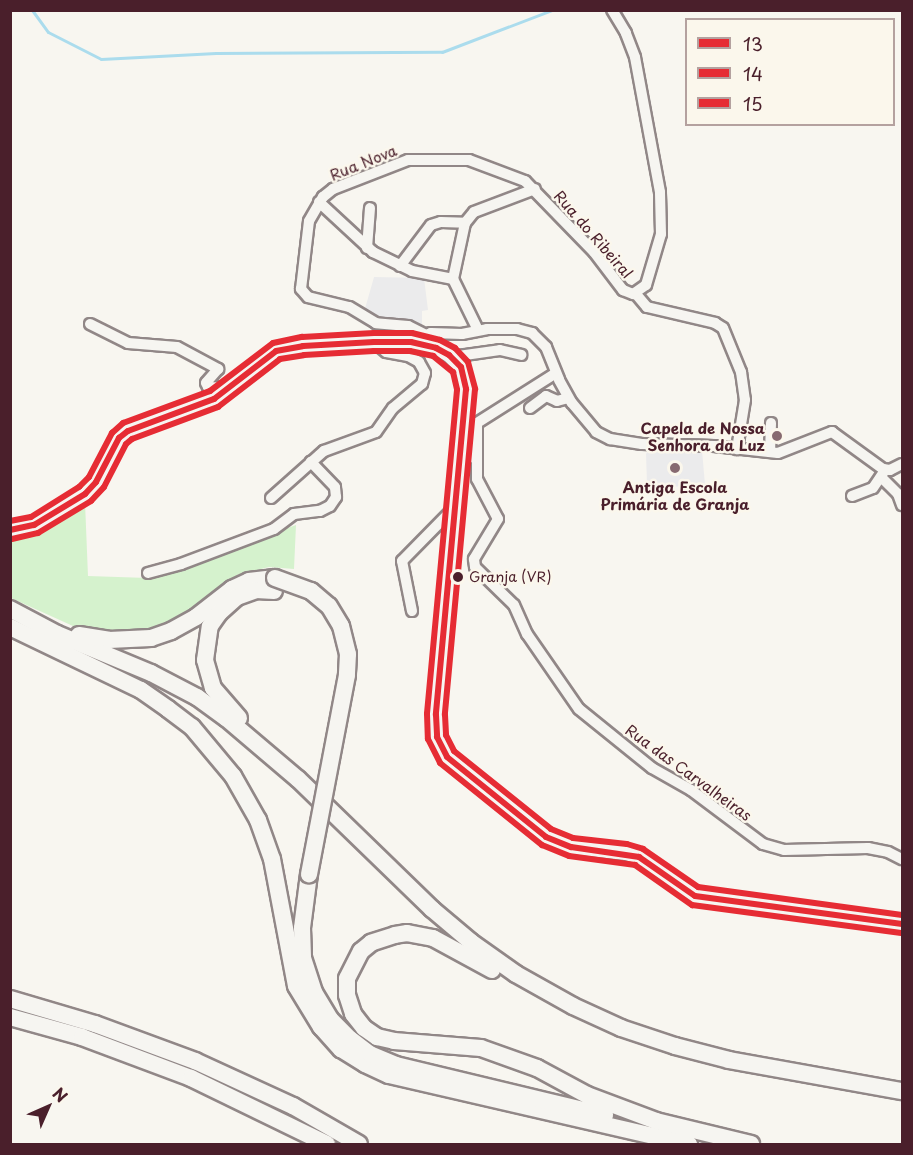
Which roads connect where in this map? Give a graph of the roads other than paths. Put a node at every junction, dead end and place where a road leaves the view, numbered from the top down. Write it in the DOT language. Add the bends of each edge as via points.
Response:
graph roads {
  1 [pos="612,10"];
  2 [pos="535,189"];
  3 [pos="319,202"];
  4 [pos="370,208"];
  5 [pos="465,223"];
  6 [pos="367,248"];
  7 [pos="400,266"];
  8 [pos="453,279"];
  9 [pos="636,294"];
  10 [pos="90,324"];
  11 [pos="478,330"];
  12 [pos="421,339"];
  13 [pos="374,342"];
  14 [pos="521,355"];
  15 [pos="451,357"];
  16 [pos="556,373"];
  17 [pos="229,387"];
  18 [pos="568,398"];
  19 [pos="530,408"];
  20 [pos="477,423"];
  21 [pos="771,423"];
  22 [pos="737,449"];
  23 [pos="770,452"];
  24 [pos="311,462"];
  25 [pos="903,464"];
  26 [pos="459,470"];
  27 [pos="883,474"];
  28 [pos="852,496"];
  29 [pos="271,498"];
  30 [pos="903,504"];
  31 [pos="455,507"];
  32 [pos="10,530"];
  33 [pos="148,573"];
  34 [pos="274,584"];
  35 [pos="412,611"];
  36 [pos="11,617"];
  37 [pos="903,859"];
  38 [pos="386,865"];
  39 [pos="305,870"];
  40 [pos="903,924"];
  41 [pos="304,997"];
  42 [pos="10,999"];
  43 [pos="10,1017"];
  44 [pos="804,1081"];
  45 [pos="903,1091"];
  46 [pos="903,1099"];
  47 [pos="693,1138"];
  48 [pos="327,1144"];
  49 [pos="359,1144"];
  50 [pos="751,1144"];
  1 -- 9 [label="street, Rua do Ribeiral" via="635,57 661,196 659,245 648,282"];
  2 -- 3 [label="street, Rua Nova" via="522,179 476,161 413,159 333,189"];
  2 -- 5 [label="street, Rua do Ribeiral" via="474,212"];
  2 -- 9 [label="street, Rua do Ribeiral" via="623,290"];
  3 -- 6 [label="street"];
  3 -- 12 [label="street" via="308,225 303,293 346,306 380,325 408,326"];
  4 -- 6 [label="street"];
  5 -- 7 [label="street" via="432,225"];
  5 -- 8 [label="street"];
  6 -- 7 [label="street"];
  7 -- 8 [label="street"];
  8 -- 11 [label="street"];
  9 -- 22 [label="street" via="647,307 715,323 725,331 741,372 745,400"];
  10 -- 17 [label="street" via="128,343 177,347 218,369 207,382 208,387"];
  11 -- 12 [label="street"];
  11 -- 16 [label="street" via="513,328 532,333 546,347"];
  12 -- 13 [label="main road"];
  12 -- 15 [label="main road"];
  13 -- 17 [label="main road" via="281,350 265,357"];
  13 -- 24 [label="street" via="386,352 416,359 424,369 424,380 393,408 376,432 327,449"];
  14 -- 15 [label="street" via="500,350"];
  15 -- 26 [label="main road" via="461,367 465,384"];
  16 -- 18 [label="street"];
  16 -- 20 [label="street"];
  17 -- 32 [label="main road" via="196,407 128,430 116,443 93,487 30,527"];
  18 -- 19 [label="street" via="557,401 546,396"];
  18 -- 22 [label="street" via="596,432 610,439 631,444"];
  20 -- 26 [label="street" via="470,456"];
  20 -- 37 [label="street, Rua das Carvalheiras" via="477,479 498,519 474,559 475,567 514,605 527,634 579,709 652,768 691,790 763,844 784,850 868,848"];
  21 -- 23 [label="street"];
  22 -- 23 [label="street"];
  23 -- 27 [label="street" via="784,452 832,432"];
  24 -- 29 [label="street"];
  24 -- 33 [label="street" via="335,487 335,500 327,508 294,514 274,529"];
  25 -- 27 [label="street"];
  26 -- 31 [label="main road"];
  27 -- 28 [label="street" via="870,490"];
  27 -- 30 [label="street"];
  31 -- 35 [label="street" via="402,561"];
  31 -- 40 [label="main road" via="436,723 439,744 452,763 546,837 571,847 639,857 695,896"];
  34 -- 36 [label="highway" via="249,581 171,631 151,638 126,641 86,637"];
  34 -- 38 [label="highway" via="237,597 210,626 205,660 213,688 228,708"];
  34 -- 39 [label="highway, bridge" via="311,591 329,606 341,626 348,654 347,675"];
  36 -- 38 [label="highway" via="151,673 197,697 284,766"];
  36 -- 41 [label="highway" via="168,709 192,728 233,776 258,820 272,859 296,986"];
  36 -- 44 [label="highway" via="206,712 265,759 441,924 530,988 629,1036 728,1066"];
  38 -- 45 [label="highway" via="455,929 507,968 621,1028 729,1060"];
  39 -- 41 [label="highway" via="293,927"];
  39 -- 47 [label="highway" via="303,958 314,992 330,1019 370,1054 406,1067"];
  41 -- 47 [label="highway" via="321,1027 341,1049 389,1076"];
  42 -- 49 [label="highway" via="95,1024 195,1061 293,1106"];
  43 -- 48 [label="highway" via="82,1037 191,1078"];
  44 -- 46 [label="highway"];
  44 -- 47 [label="highway" via="712,1066 617,1035 568,1013 433,938 407,933 383,937 361,951 352,964 347,995 353,1014 377,1037 490,1051"];
  47 -- 50 [label="highway"];
}
